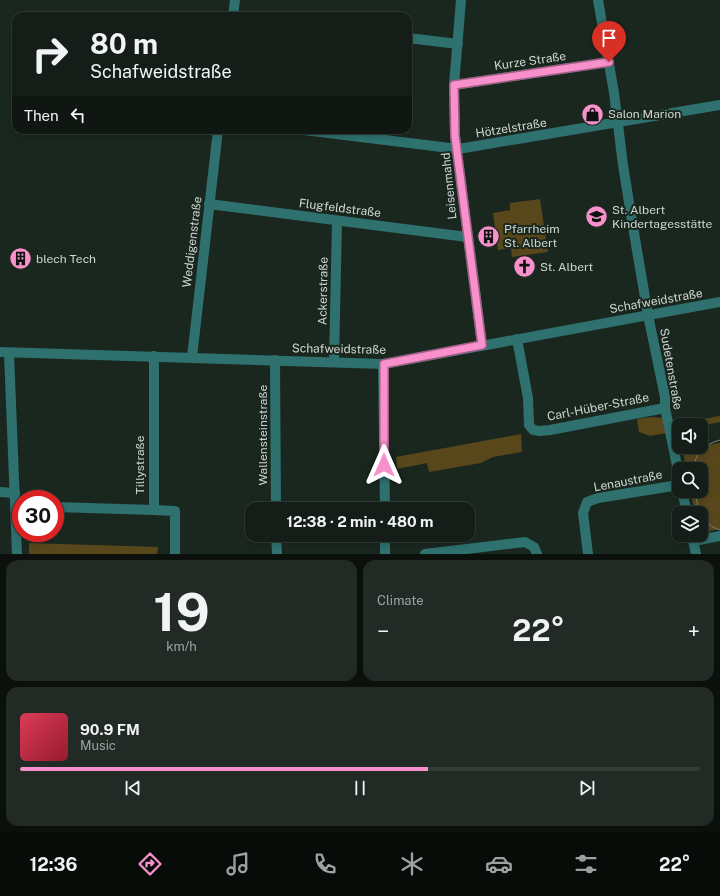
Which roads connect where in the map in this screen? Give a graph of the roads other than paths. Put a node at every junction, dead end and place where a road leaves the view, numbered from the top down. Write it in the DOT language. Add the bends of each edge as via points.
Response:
graph roads {
  1 [pos="235,0"];
  2 [pos="461,0"];
  3 [pos="598,0"];
  4 [pos="235,12"];
  5 [pos="412,38"];
  6 [pos="458,44"];
  7 [pos="609,62"];
  8 [pos="454,85"];
  9 [pos="720,105"];
  10 [pos="618,123"];
  11 [pos="218,134"];
  12 [pos="336,134"];
  13 [pos="458,149"];
  14 [pos="209,204"];
  15 [pos="338,221"];
  16 [pos="468,237"];
  17 [pos="720,302"];
  18 [pos="648,315"];
  19 [pos="517,339"];
  20 [pos="482,345"];
  21 [pos="4,353"];
  22 [pos="154,356"];
  23 [pos="192,357"];
  24 [pos="275,360"];
  25 [pos="334,362"];
  26 [pos="384,364"];
  27 [pos="664,408"];
  28 [pos="676,462"];
  29 [pos="672,486"];
  30 [pos="15,490"];
  31 [pos="0,492"];
  32 [pos="12,493"];
  33 [pos="276,502"];
  34 [pos="385,502"];
  35 [pos="64,507"];
  36 [pos="154,510"];
  37 [pos="720,536"];
  38 [pos="708,537"];
  39 [pos="17,542"];
  40 [pos="276,542"];
  41 [pos="385,542"];
  42 [pos="694,542"];
  43 [pos="535,550"];
  44 [pos="17,554"];
  45 [pos="175,554"];
  46 [pos="277,554"];
  47 [pos="385,554"];
  48 [pos="425,554"];
  49 [pos="588,554"];
  50 [pos="696,554"];
  1 -- 4 [label="street"];
  2 -- 6 [label="street, Leisenmahd"];
  3 -- 7 [label="street, Sudetenstraße"];
  5 -- 6 [label="street"];
  6 -- 8 [label="street, Leisenmahd"];
  7 -- 8 [label="street, Kurze Straße"];
  7 -- 10 [label="street, Sudetenstraße"];
  8 -- 13 [label="street, Leisenmahd" via="455,136"];
  9 -- 10 [label="street, Hötzelstraße"];
  10 -- 13 [label="street, Hötzelstraße"];
  10 -- 18 [label="street, Sudetenstraße"];
  11 -- 14 [label="street, Weddigenstraße"];
  12 -- 13 [label="street, Hötzelstraße"];
  13 -- 16 [label="street, Leisenmahd"];
  14 -- 15 [label="street, Flugfeldstraße"];
  14 -- 23 [label="street, Weddigenstraße"];
  15 -- 16 [label="street, Flugfeldstraße"];
  15 -- 25 [label="street, Ackerstraße"];
  16 -- 20 [label="street, Leisenmahd"];
  17 -- 18 [label="street, Schafweidstraße"];
  18 -- 19 [label="street, Schafweidstraße"];
  18 -- 27 [label="street, Sudetenstraße" via="665,397"];
  19 -- 20 [label="street, Schafweidstraße"];
  19 -- 27 [label="street, Carl-Hüber-Straße" via="528,398 529,425 533,430 545,431"];
  20 -- 26 [label="street, Schafweidstraße"];
  21 -- 22 [label="street, Schafweidstraße"];
  21 -- 30 [label="street"];
  22 -- 23 [label="street, Schafweidstraße"];
  22 -- 36 [label="street, Tillystraße"];
  23 -- 24 [label="street, Schafweidstraße"];
  24 -- 25 [label="street, Schafweidstraße"];
  24 -- 33 [label="street, Wallensteinstraße"];
  25 -- 26 [label="street, Schafweidstraße"];
  26 -- 34 [label="street"];
  27 -- 28 [label="street, Sudetenstraße"];
  29 -- 49 [label="street, Lenaustraße" via="587,502 583,513"];
  31 -- 32 [label="street"];
  35 -- 36 [label="street"];
  36 -- 45 [label="street, Tillystraße" via="175,511"];
  37 -- 38 [label="street"];
  39 -- 44 [label="street"];
  40 -- 46 [label="street"];
  41 -- 47 [label="street"];
  42 -- 50 [label="street"];
  43 -- 48 [label="street" via="525,542"];
}
